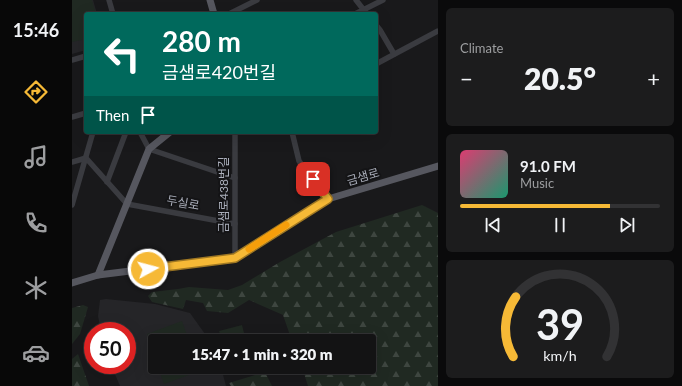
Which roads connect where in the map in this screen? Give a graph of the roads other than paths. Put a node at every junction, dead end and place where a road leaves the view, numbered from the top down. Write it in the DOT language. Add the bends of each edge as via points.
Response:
graph roads {
  1 [pos="109,0"];
  2 [pos="210,0"];
  3 [pos="257,0"];
  4 [pos="356,0"];
  5 [pos="383,0"];
  6 [pos="112,12"];
  7 [pos="213,12"];
  8 [pos="233,12"];
  9 [pos="365,12"];
  10 [pos="378,27"];
  11 [pos="438,31"];
  12 [pos="394,54"];
  13 [pos="84,57"];
  14 [pos="72,60"];
  15 [pos="378,63"];
  16 [pos="84,114"];
  17 [pos="72,117"];
  18 [pos="92,134"];
  19 [pos="125,134"];
  20 [pos="141,134"];
  21 [pos="168,134"];
  22 [pos="235,134"];
  23 [pos="292,134"];
  24 [pos="149,149"];
  25 [pos="86,158"];
  26 [pos="72,162"];
  27 [pos="438,166"];
  28 [pos="235,178"];
  29 [pos="107,182"];
  30 [pos="328,199"];
  31 [pos="126,204"];
  32 [pos="72,205"];
  33 [pos="235,224"];
  34 [pos="235,258"];
  35 [pos="98,276"];
  36 [pos="72,283"];
  1 -- 6 [label="street"];
  2 -- 7 [label="main road"];
  3 -- 8 [label="street"];
  4 -- 9 [label="street"];
  5 -- 9 [label="street"];
  10 -- 12 [label="street"];
  11 -- 12 [label="street"];
  12 -- 15 [label="street"];
  13 -- 14 [label="street"];
  16 -- 17 [label="street"];
  18 -- 25 [label="street"];
  19 -- 29 [label="street"];
  20 -- 24 [label="street"];
  21 -- 24 [label="main road"];
  22 -- 28 [label="street, 금샘로438번길"];
  23 -- 30 [label="street" via="299,161"];
  24 -- 28 [label="street"];
  24 -- 31 [label="main road"];
  25 -- 26 [label="street"];
  25 -- 29 [label="street"];
  25 -- 32 [label="street"];
  27 -- 30 [label="main road, 금샘로"];
  28 -- 33 [label="street, 금샘로438번길"];
  29 -- 31 [label="street"];
  30 -- 34 [label="main road, 금샘로"];
  31 -- 33 [label="street, 두실로"];
  31 -- 35 [label="main road"];
  33 -- 34 [label="street, 금샘로438번길"];
  34 -- 35 [label="main road, 금샘로"];
  35 -- 36 [label="main road, 금샘로"];
}
